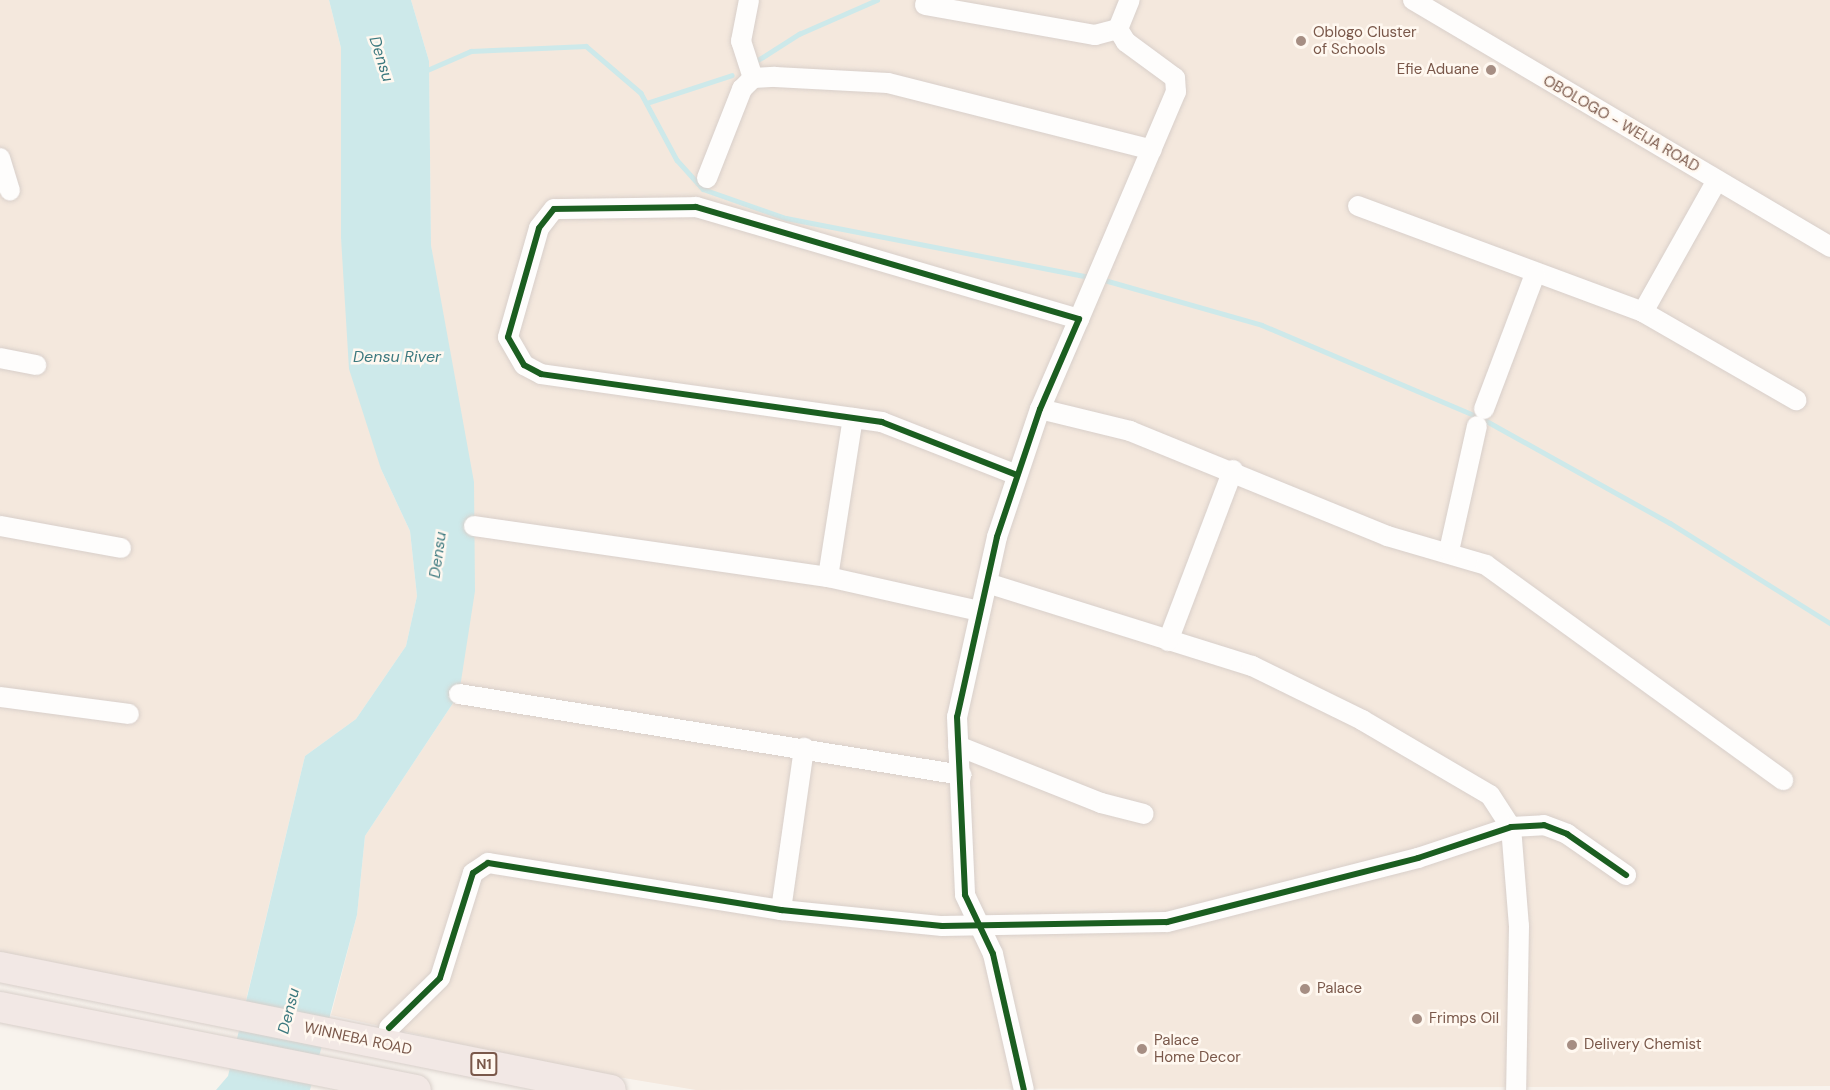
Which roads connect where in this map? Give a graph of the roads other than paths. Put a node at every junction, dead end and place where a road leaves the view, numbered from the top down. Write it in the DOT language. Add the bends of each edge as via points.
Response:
graph roads {
  1 [pos="749,0"];
  2 [pos="1130,0"];
  3 [pos="1413,0"];
  4 [pos="925,5"];
  5 [pos="1118,29"];
  6 [pos="753,78"];
  7 [pos="1152,150"];
  8 [pos="0,158"];
  9 [pos="707,178"];
  10 [pos="1718,180"];
  11 [pos="10,190"];
  12 [pos="1358,206"];
  13 [pos="1830,247"];
  14 [pos="1535,274"];
  15 [pos="1642,312"];
  16 [pos="1079,319"];
  17 [pos="0,358"];
  18 [pos="36,365"];
  19 [pos="1796,400"];
  20 [pos="1040,409"];
  21 [pos="853,418"];
  22 [pos="1233,470"];
  23 [pos="1017,475"];
  24 [pos="0,526"];
  25 [pos="474,526"];
  26 [pos="121,548"];
  27 [pos="1449,551"];
  28 [pos="828,577"];
  29 [pos="987,584"];
  30 [pos="979,611"];
  31 [pos="1168,641"];
  32 [pos="459,694"];
  33 [pos="0,697"];
  34 [pos="129,714"];
  35 [pos="958,746"];
  36 [pos="804,748"];
  37 [pos="962,775"];
  38 [pos="1783,780"];
  39 [pos="1144,814"];
  40 [pos="1511,827"];
  41 [pos="1626,875"];
  42 [pos="781,910"];
  43 [pos="976,924"];
  44 [pos="0,967"];
  45 [pos="0,1007"];
  46 [pos="389,1028"];
  47 [pos="416,1090"];
  48 [pos="610,1090"];
  49 [pos="1024,1090"];
  50 [pos="1516,1090"];
  1 -- 6 [label="street" via="741,41"];
  2 -- 5 [label="street"];
  3 -- 10 [label="street, OBOLOGO - WEIJA ROAD"];
  4 -- 5 [label="street" via="1095,35"];
  5 -- 7 [label="street" via="1126,42 1175,78 1172,106"];
  6 -- 7 [label="street" via="888,83"];
  6 -- 9 [label="street" via="742,88"];
  7 -- 16 [label="street"];
  8 -- 11 [label="street"];
  10 -- 13 [label="street, OBOLOGO - WEIJA ROAD"];
  10 -- 15 [label="street"];
  12 -- 14 [label="street"];
  14 -- 15 [label="street"];
  14 -- 27 [label="street" via="1481,418"];
  15 -- 19 [label="street"];
  16 -- 20 [label="street"];
  16 -- 21 [label="street" via="696,207 554,210 539,228 508,337 524,365 541,374 591,384"];
  17 -- 18 [label="street"];
  20 -- 22 [label="street" via="1130,431"];
  20 -- 23 [label="street"];
  21 -- 23 [label="street" via="907,428"];
  21 -- 28 [label="street"];
  22 -- 27 [label="street" via="1387,536"];
  22 -- 31 [label="street"];
  23 -- 29 [label="street"];
  24 -- 26 [label="street"];
  25 -- 28 [label="street"];
  27 -- 38 [label="street" via="1486,565 1544,603"];
  28 -- 30 [label="street"];
  29 -- 30 [label="street"];
  29 -- 31 [label="street"];
  30 -- 35 [label="street" via="957,717"];
  31 -- 40 [label="street" via="1251,666 1362,720 1490,795"];
  32 -- 36 [label="street"];
  33 -- 34 [label="street"];
  35 -- 37 [label="street"];
  35 -- 39 [label="street" via="1101,803"];
  36 -- 37 [label="street"];
  36 -- 42 [label="street"];
  37 -- 43 [label="street" via="965,895"];
  40 -- 41 [label="street" via="1544,825 1567,834"];
  40 -- 43 [label="street" via="1418,858 1167,922 1107,927"];
  40 -- 50 [label="street" via="1519,926"];
  42 -- 43 [label="street"];
  42 -- 46 [label="street" via="488,863 473,873 440,978"];
  43 -- 49 [label="street" via="993,954 1010,1010"];
  44 -- 48 [label="highway, WINNEBA ROAD / N1"];
  45 -- 47 [label="highway"];
}
